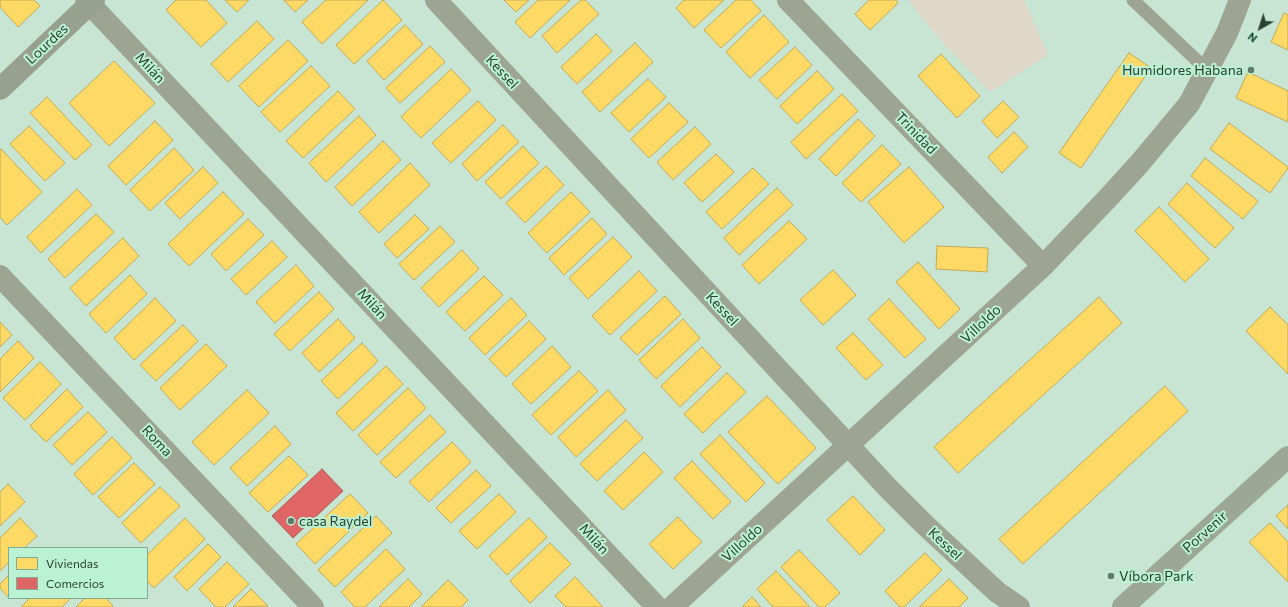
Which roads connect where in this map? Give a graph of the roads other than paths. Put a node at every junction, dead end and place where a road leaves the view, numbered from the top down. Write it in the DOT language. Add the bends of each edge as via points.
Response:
graph roads {
  1 [pos="436,0"];
  2 [pos="788,0"];
  3 [pos="1133,0"];
  4 [pos="1240,0"];
  5 [pos="90,1"];
  6 [pos="1207,70"];
  7 [pos="0,89"];
  8 [pos="1043,266"];
  9 [pos="0,276"];
  10 [pos="848,446"];
  11 [pos="1288,457"];
  12 [pos="313,607"];
  13 [pos="657,607"];
  14 [pos="672,607"];
  15 [pos="1020,607"];
  16 [pos="1123,607"];
  1 -- 10 [label="street, Kessel"];
  2 -- 8 [label="street, Trinidad"];
  3 -- 6 [label="lane"];
  4 -- 6 [label="street, Villoldo" via="1227,33"];
  5 -- 7 [label="street, Lourdes"];
  5 -- 13 [label="street, Milán"];
  6 -- 8 [label="street, Villoldo" via="1189,104 1139,164"];
  8 -- 10 [label="street, Villoldo"];
  9 -- 12 [label="street, Roma"];
  10 -- 14 [label="street, Villoldo"];
  10 -- 15 [label="street, Kessel" via="961,559 998,592"];
  11 -- 16 [label="main road, Porvenir"];
}
